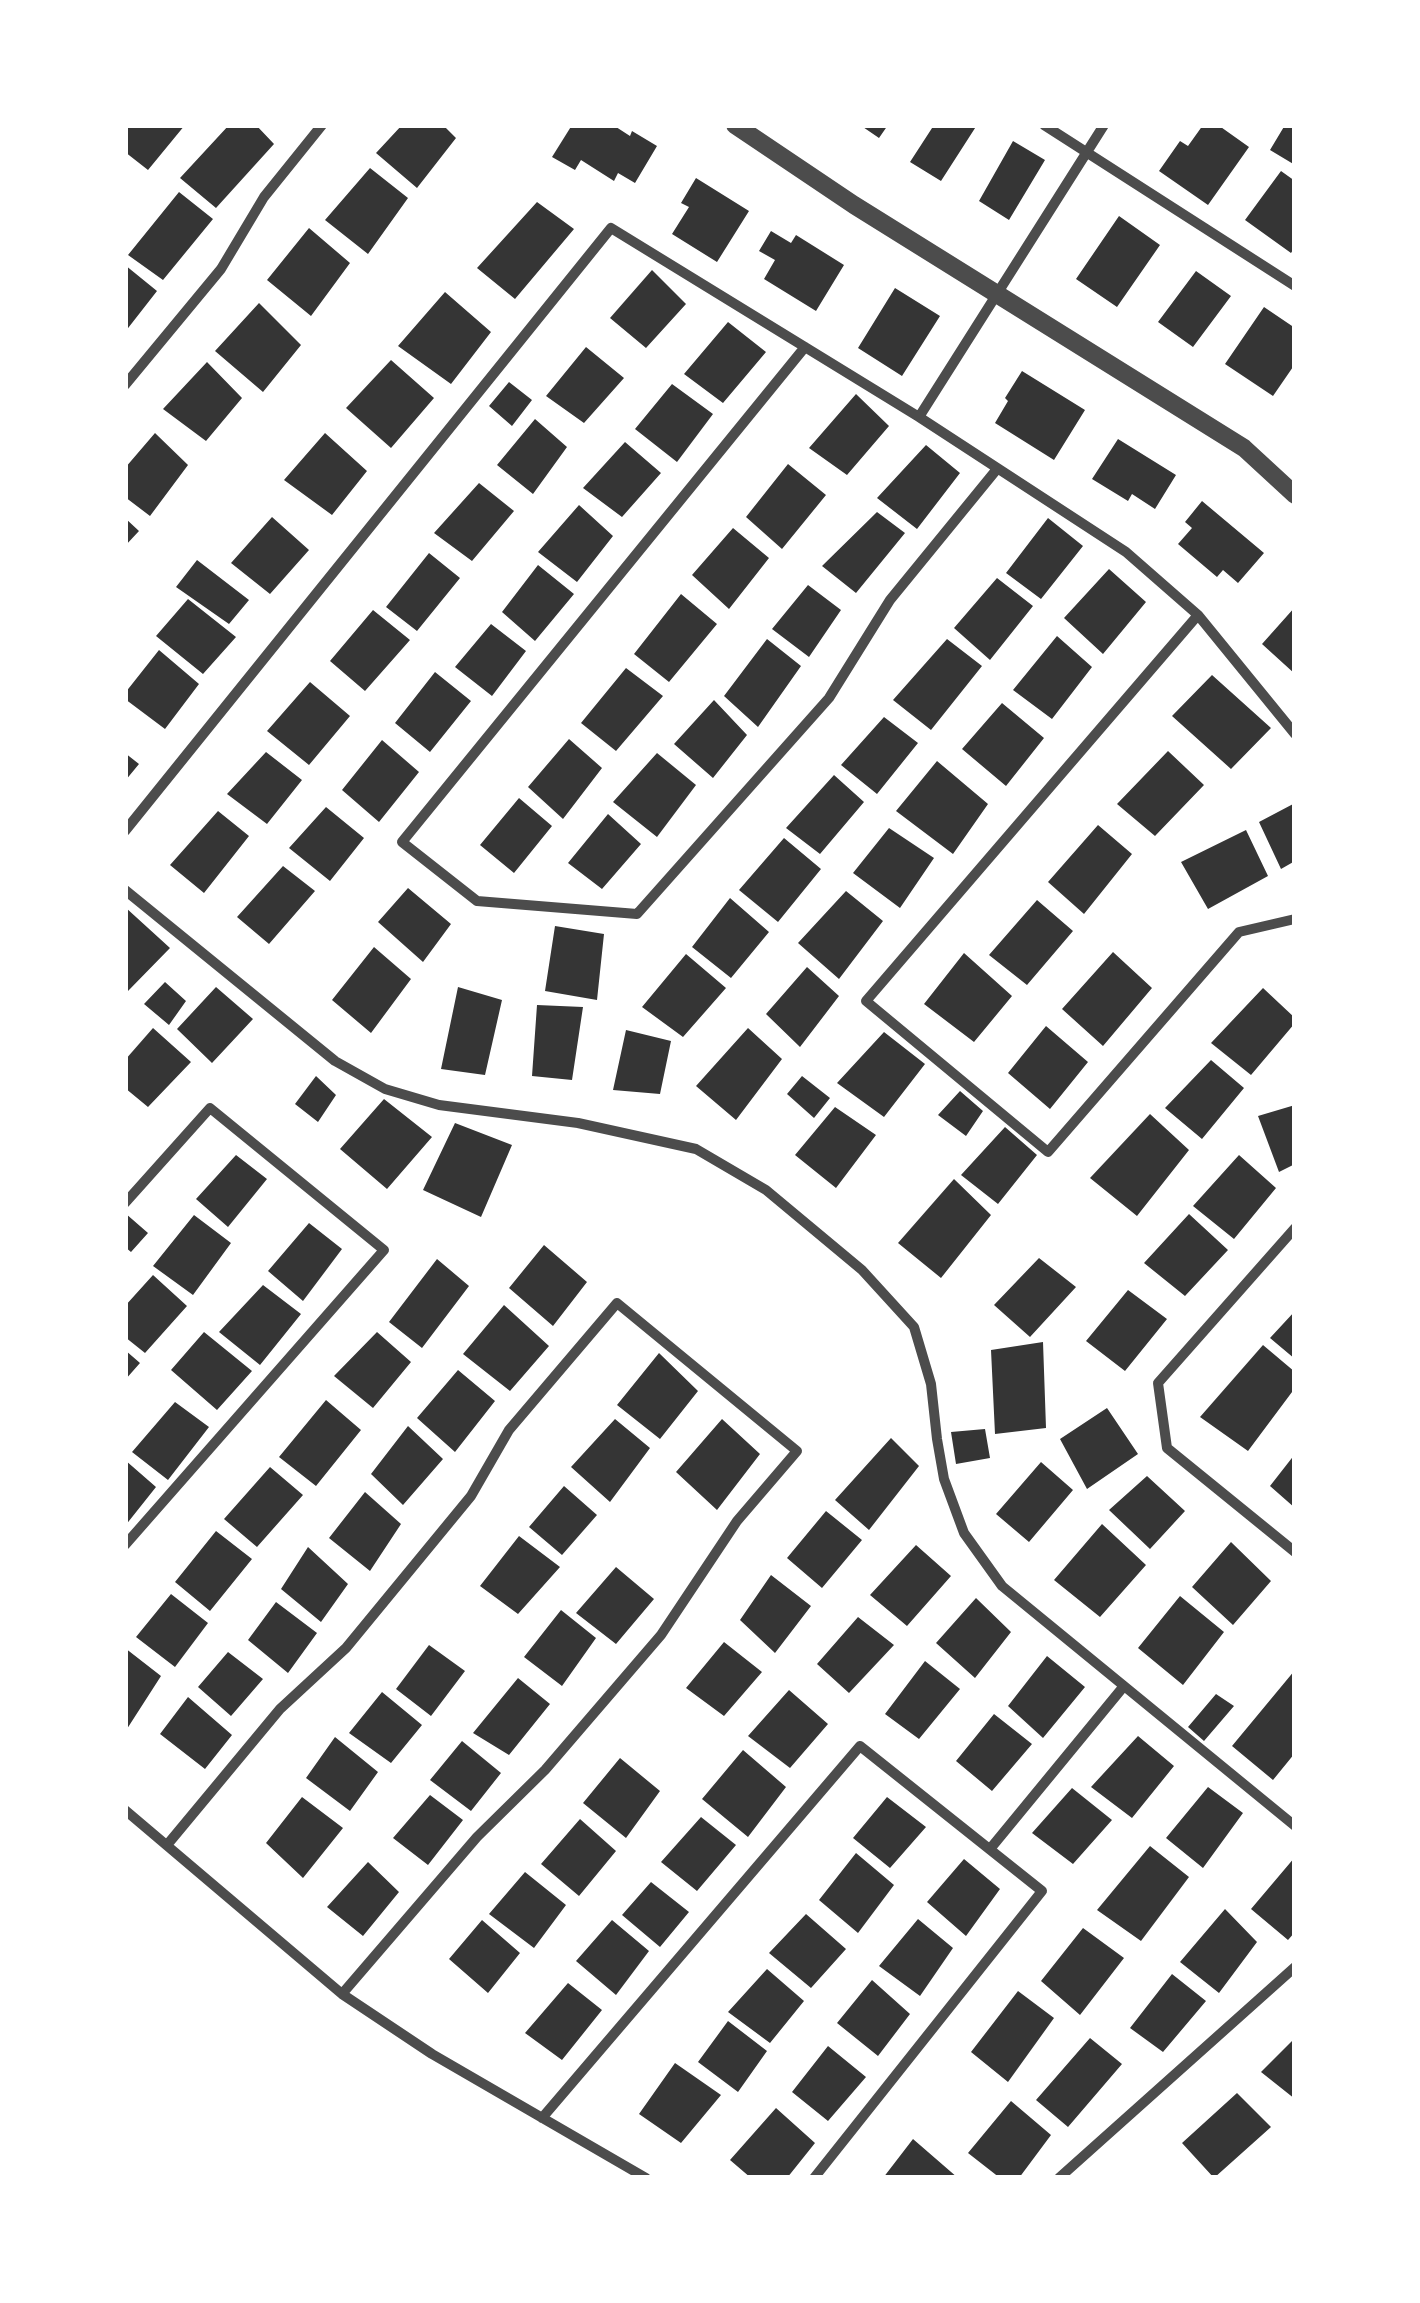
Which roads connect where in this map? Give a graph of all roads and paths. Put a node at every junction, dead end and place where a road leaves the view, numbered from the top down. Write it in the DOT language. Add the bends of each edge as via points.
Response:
graph roads {
  1 [pos="322,125"];
  2 [pos="735,125"];
  3 [pos="1044,125"];
  4 [pos="1104,125"];
  5 [pos="1088,153"];
  6 [pos="1295,286"];
  7 [pos="998,295"];
  8 [pos="805,347"];
  9 [pos="125,385"];
  10 [pos="919,417"];
  11 [pos="997,469"];
  12 [pos="1295,495"];
  13 [pos="1198,615"];
  14 [pos="1293,726"];
  15 [pos="125,831"];
  16 [pos="125,890"];
  17 [pos="1295,919"];
  18 [pos="125,1202"];
  19 [pos="1295,1228"];
  20 [pos="125,1546"];
  21 [pos="1295,1552"];
  22 [pos="1124,1686"];
  23 [pos="125,1810"];
  24 [pos="1295,1826"];
  25 [pos="167,1846"];
  26 [pos="990,1849"];
  27 [pos="1295,1967"];
  28 [pos="342,1994"];
  29 [pos="542,2118"];
  30 [pos="646,2178"];
  31 [pos="814,2178"];
  32 [pos="1058,2178"];
  1 -- 9 [label="street" via="264,197 221,269"];
  2 -- 7 [label="street"];
  3 -- 5 [label="street"];
  4 -- 5 [label="street"];
  5 -- 6 [label="street"];
  5 -- 7 [label="street"];
  7 -- 10 [label="street"];
  7 -- 12 [label="street" via="1244,448"];
  8 -- 10 [label="street"];
  8 -- 11 [label="street" via="402,842 477,901 638,914 829,698 890,600"];
  8 -- 15 [label="street" via="612,228"];
  10 -- 11 [label="street"];
  11 -- 13 [label="street" via="1126,552"];
  13 -- 14 [label="street"];
  13 -- 17 [label="street" via="866,1002 1048,1152 1239,932"];
  16 -- 22 [label="street" via="336,1061 385,1088 439,1105 578,1123 696,1149 766,1190 862,1270 914,1327 931,1384 944,1479 973,1546 1002,1586"];
  18 -- 20 [label="street" via="210,1108 384,1250"];
  19 -- 21 [label="street" via="1158,1382 1168,1448"];
  22 -- 24 [label="street"];
  22 -- 26 [label="street"];
  23 -- 25 [label="street"];
  25 -- 28 [label="street"];
  25 -- 28 [label="street" via="280,1709 346,1648 471,1496 510,1430 617,1302 797,1451 737,1521 662,1635"];
  26 -- 29 [label="street" via="860,1746"];
  26 -- 31 [label="street" via="1042,1891"];
  27 -- 32 [label="street"];
  28 -- 29 [label="street"];
  29 -- 30 [label="street"];
}
